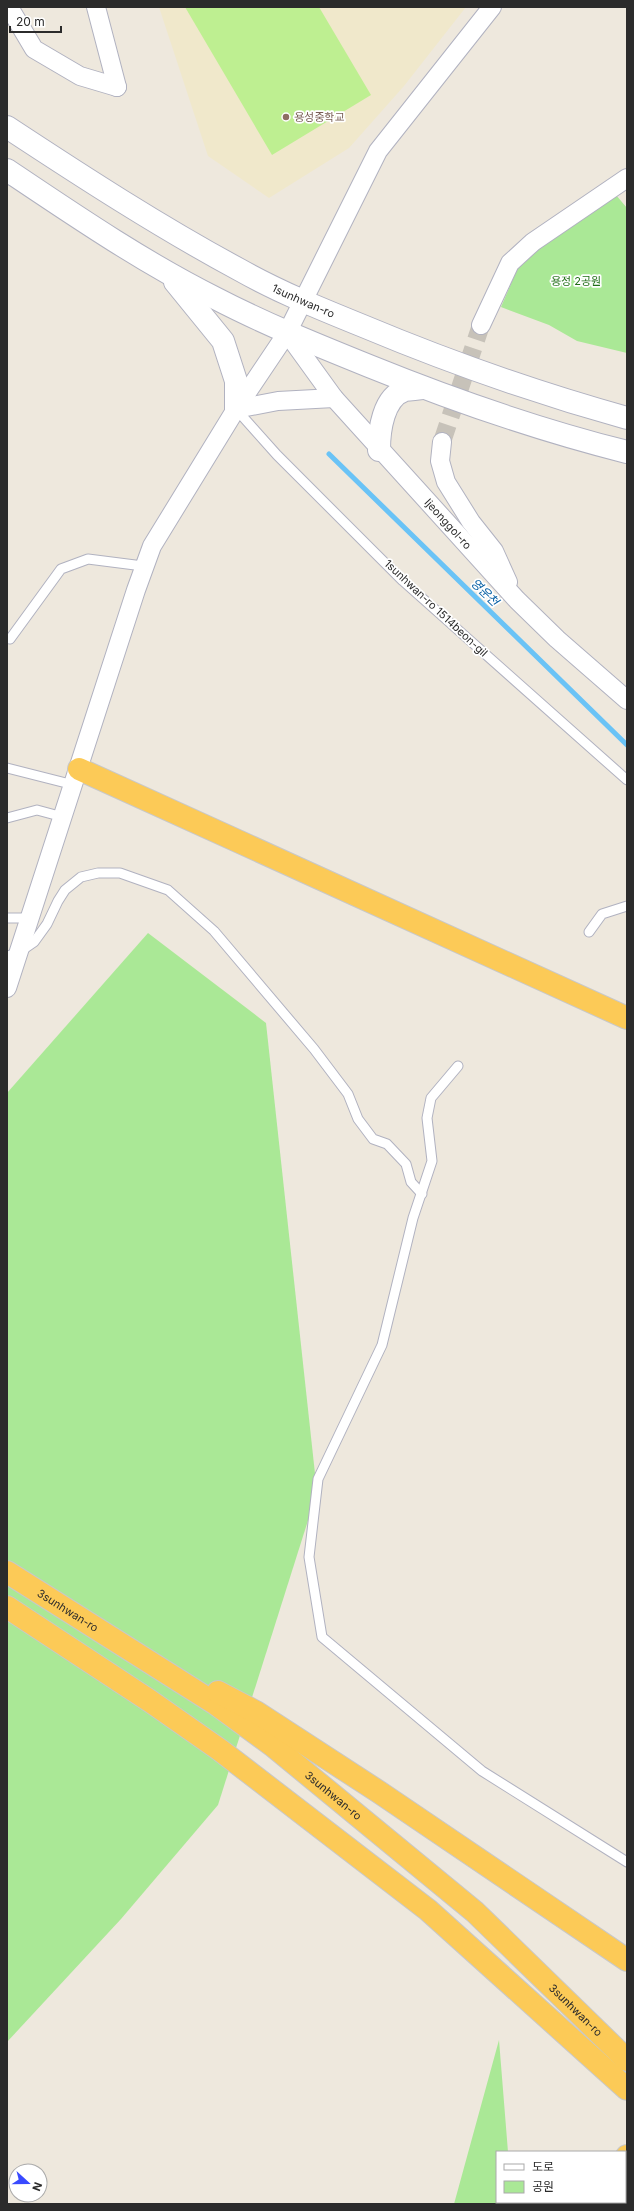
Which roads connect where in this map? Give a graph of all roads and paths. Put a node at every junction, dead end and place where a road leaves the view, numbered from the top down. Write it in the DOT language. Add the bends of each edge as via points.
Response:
graph roads {
  1 [pos="9,7"];
  2 [pos="96,7"];
  3 [pos="492,7"];
  4 [pos="7,127"];
  5 [pos="7,170"];
  6 [pos="627,178"];
  7 [pos="164,269"];
  8 [pos="481,325"];
  9 [pos="287,333"];
  10 [pos="424,388"];
  11 [pos="334,398"];
  12 [pos="236,409"];
  13 [pos="627,418"];
  14 [pos="442,442"];
  15 [pos="379,450"];
  16 [pos="627,452"];
  17 [pos="143,566"];
  18 [pos="517,600"];
  19 [pos="10,639"];
  20 [pos="627,700"];
  21 [pos="7,768"];
  22 [pos="78,771"];
  23 [pos="627,780"];
  24 [pos="63,817"];
  25 [pos="7,818"];
  26 [pos="627,906"];
  27 [pos="7,918"];
  28 [pos="30,918"];
  29 [pos="589,932"];
  30 [pos="13,955"];
  31 [pos="7,988"];
  32 [pos="627,1004"];
  33 [pos="627,1018"];
  34 [pos="458,1066"];
  35 [pos="422,1194"];
  36 [pos="7,1572"];
  37 [pos="7,1607"];
  38 [pos="81,1617"];
  39 [pos="627,1862"];
  40 [pos="627,1960"];
  41 [pos="627,2060"];
  42 [pos="627,2089"];
  1 -- 2 [label="street" via="34,49 80,76 117,87"];
  3 -- 9 [label="street" via="378,151"];
  4 -- 13 [label="street, 1sunhwan-ro" via="175,233 241,271 424,352 568,402"];
  5 -- 7 [label="street"];
  6 -- 8 [label="street" via="533,242 510,263"];
  7 -- 9 [label="street" via="214,298"];
  7 -- 12 [label="street" via="223,340 236,381"];
  9 -- 10 [label="street"];
  9 -- 11 [label="street, Ijeonggol-ro"];
  9 -- 12 [label="street"];
  10 -- 15 [label="street" via="404,391 393,400 383,414"];
  10 -- 16 [label="street" via="522,422"];
  11 -- 12 [label="street" via="278,401"];
  11 -- 15 [label="street, Ijeonggol-ro"];
  12 -- 17 [label="street" via="152,546"];
  12 -- 23 [label="lane, 1sunhwan-ro 1514beon-gil" via="277,455 403,581"];
  14 -- 18 [label="street" via="440,461 446,482 471,522 494,551"];
  15 -- 18 [label="street, Ijeonggol-ro"];
  17 -- 19 [label="lane" via="88,559 61,569"];
  17 -- 22 [label="street"];
  18 -- 20 [label="street, Ijeonggol-ro"];
  21 -- 22 [label="lane"];
  22 -- 24 [label="street"];
  22 -- 32 [label="highway"];
  22 -- 33 [label="highway"];
  24 -- 25 [label="lane" via="37,810"];
  24 -- 28 [label="street"];
  26 -- 29 [label="lane" via="602,914"];
  27 -- 28 [label="lane"];
  28 -- 30 [label="street"];
  30 -- 31 [label="street"];
  30 -- 35 [label="lane" via="34,942 65,890 81,877 98,873 120,873 168,890 214,930 314,1049 348,1094 358,1119 373,1139 388,1144 406,1164 411,1182"];
  34 -- 35 [label="lane" via="431,1098 427,1118 432,1161"];
  35 -- 39 [label="lane" via="413,1218 382,1345 318,1479 309,1557 322,1637 482,1771"];
  36 -- 38 [label="highway, 3sunhwan-ro"];
  37 -- 42 [label="highway, 3sunhwan-ro" via="220,1750 421,1905"];
  38 -- 40 [label="highway" via="256,1712"];
  38 -- 41 [label="highway, 3sunhwan-ro" via="216,1704 272,1745 475,1912"];
}
